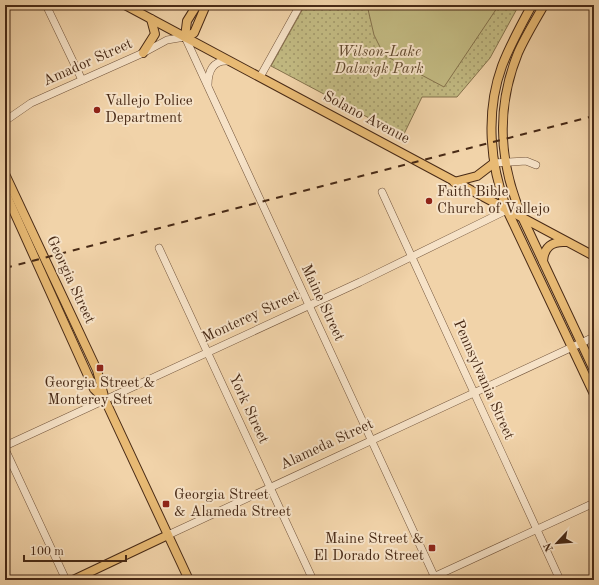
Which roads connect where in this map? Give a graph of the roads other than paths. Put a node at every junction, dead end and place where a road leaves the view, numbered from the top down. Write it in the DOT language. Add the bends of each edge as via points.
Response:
graph roads {
  1 [pos="46,5"];
  2 [pos="125,5"];
  3 [pos="197,5"];
  4 [pos="206,5"];
  5 [pos="300,5"];
  6 [pos="532,5"];
  7 [pos="544,5"];
  8 [pos="151,19"];
  9 [pos="185,37"];
  10 [pos="143,53"];
  11 [pos="228,61"];
  12 [pos="260,77"];
  13 [pos="82,80"];
  14 [pos="208,87"];
  15 [pos="5,113"];
  16 [pos="16,113"];
  17 [pos="5,121"];
  18 [pos="504,161"];
  19 [pos="494,163"];
  20 [pos="536,165"];
  21 [pos="5,174"];
  22 [pos="454,182"];
  23 [pos="5,192"];
  24 [pos="382,192"];
  25 [pos="507,210"];
  26 [pos="523,219"];
  27 [pos="566,242"];
  28 [pos="159,248"];
  29 [pos="412,256"];
  30 [pos="594,256"];
  31 [pos="543,261"];
  32 [pos="309,305"];
  33 [pos="594,336"];
  34 [pos="581,343"];
  35 [pos="572,347"];
  36 [pos="207,352"];
  37 [pos="594,370"];
  38 [pos="474,392"];
  39 [pos="594,394"];
  40 [pos="105,400"];
  41 [pos="372,440"];
  42 [pos="5,446"];
  43 [pos="5,449"];
  44 [pos="270,488"];
  45 [pos="594,502"];
  46 [pos="536,530"];
  47 [pos="168,535"];
  48 [pos="435,578"];
  49 [pos="66,580"];
  50 [pos="73,580"];
  51 [pos="189,580"];
  52 [pos="313,580"];
  53 [pos="427,580"];
  54 [pos="560,580"];
  1 -- 13 [label="street"];
  2 -- 8 [label="main road, Solano Avenue"];
  3 -- 9 [label="main road" via="187,21"];
  4 -- 9 [label="main road" via="194,33"];
  5 -- 12 [label="street"];
  6 -- 19 [label="main road" via="505,59 496,90 492,128"];
  7 -- 18 [label="main road" via="518,53 507,89 503,113"];
  8 -- 9 [label="main road, Solano Avenue"];
  8 -- 10 [label="main road" via="154,34"];
  9 -- 10 [label="street, Amador Street" via="167,40"];
  9 -- 11 [label="main road, Solano Avenue"];
  9 -- 14 [label="street, Maine Street"];
  10 -- 13 [label="street, Amador Street"];
  11 -- 12 [label="main road, Solano Avenue"];
  11 -- 14 [label="street" via="222,61 211,68"];
  12 -- 22 [label="main road, Solano Avenue"];
  13 -- 16 [label="street, Amador Street" via="31,103"];
  14 -- 32 [label="street, Maine Street"];
  15 -- 16 [label="street"];
  16 -- 17 [label="street, Amador Street"];
  18 -- 19 [label="street"];
  18 -- 20 [label="street" via="526,161"];
  18 -- 26 [label="main road" via="513,197"];
  19 -- 22 [label="main road" via="477,176"];
  19 -- 25 [label="main road"];
  21 -- 40 [label="main road, Georgia Street" via="97,370"];
  22 -- 25 [label="main road, Solano Avenue"];
  23 -- 40 [label="main road, Georgia Street" via="94,389"];
  24 -- 29 [label="street, Pennsylvania Street"];
  25 -- 26 [label="main road, Solano Avenue"];
  25 -- 29 [label="street, Monterey Street"];
  25 -- 35 [label="main road"];
  26 -- 27 [label="main road, Solano Avenue"];
  26 -- 31 [label="main road"];
  27 -- 30 [label="main road, Solano Avenue"];
  27 -- 31 [label="main road" via="551,244 544,254"];
  28 -- 36 [label="street, York Street"];
  29 -- 32 [label="street, Monterey Street"];
  29 -- 38 [label="street, Pennsylvania Street"];
  31 -- 34 [label="main road"];
  32 -- 36 [label="street, Monterey Street"];
  32 -- 41 [label="street, Maine Street"];
  33 -- 34 [label="street, Alameda Street"];
  34 -- 35 [label="street, Alameda Street"];
  34 -- 37 [label="main road"];
  35 -- 38 [label="street, Alameda Street"];
  35 -- 39 [label="main road"];
  36 -- 40 [label="street, Monterey Street"];
  36 -- 44 [label="street, York Street"];
  38 -- 41 [label="street, Alameda Street"];
  38 -- 46 [label="street, Pennsylvania Street"];
  40 -- 42 [label="street, Monterey Street"];
  40 -- 47 [label="main road, Georgia Street"];
  41 -- 44 [label="street, Alameda Street"];
  41 -- 48 [label="street, Maine Street"];
  43 -- 49 [label="street"];
  44 -- 47 [label="street, Alameda Street"];
  44 -- 52 [label="street, York Street"];
  45 -- 46 [label="street"];
  46 -- 48 [label="street"];
  46 -- 54 [label="street, Pennsylvania Street"];
  47 -- 50 [label="main road, Alameda Street"];
  47 -- 51 [label="main road, Georgia Street"];
  48 -- 53 [label="street"];
}
